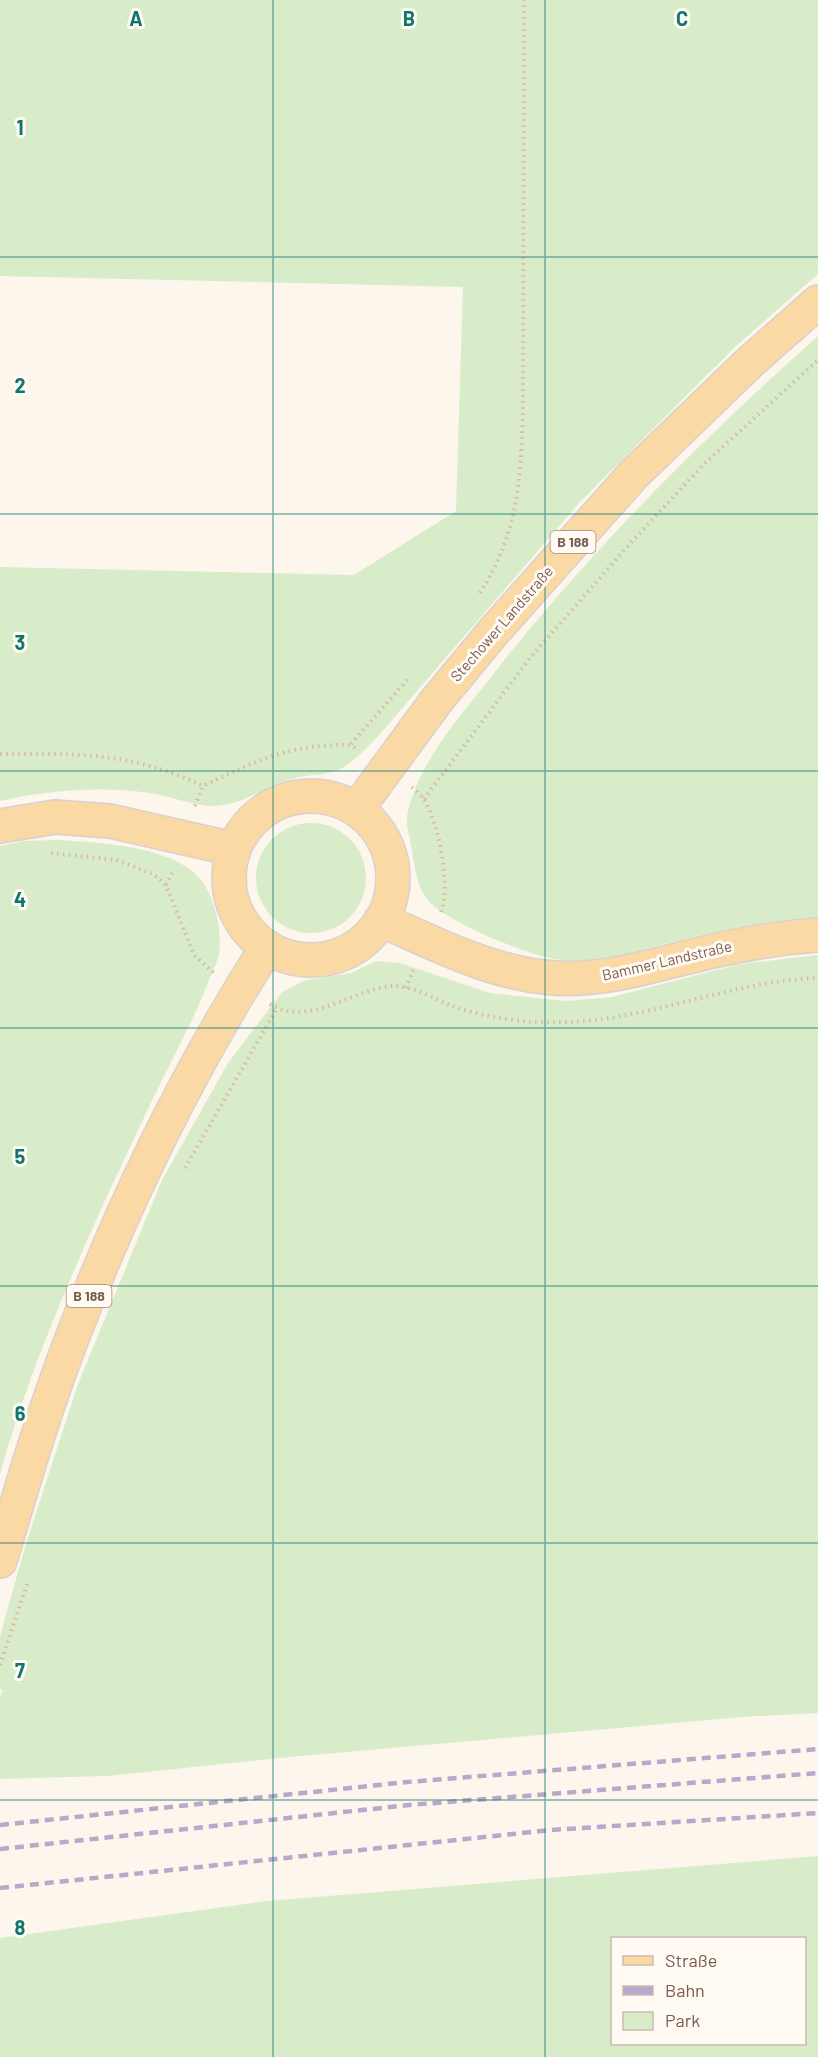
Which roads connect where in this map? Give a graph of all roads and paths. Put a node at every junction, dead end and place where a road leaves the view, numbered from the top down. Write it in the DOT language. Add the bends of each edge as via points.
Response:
graph roads {
  1 [pos="524,0"];
  2 [pos="818,302"];
  3 [pos="818,360"];
  4 [pos="473,602"];
  5 [pos="413,673"];
  6 [pos="0,754"];
  7 [pos="203,786"];
  8 [pos="412,787"];
  9 [pos="424,799"];
  10 [pos="194,809"];
  11 [pos="357,809"];
  12 [pos="0,826"];
  13 [pos="233,849"];
  14 [pos="49,853"];
  15 [pos="178,864"];
  16 [pos="166,885"];
  17 [pos="439,916"];
  18 [pos="381,920"];
  19 [pos="818,935"];
  20 [pos="267,947"];
  21 [pos="414,967"];
  22 [pos="215,974"];
  23 [pos="268,1003"];
  24 [pos="277,1008"];
  25 [pos="181,1176"];
  26 [pos="0,1561"];
  1 -- 4 [label="path" via="520,481 507,542"];
  2 -- 11 [label="main road, Stechower Landstraße / B 188" via="626,483 437,700"];
  3 -- 9 [label="path" via="705,463 627,547 530,658"];
  5 -- 7 [label="path" via="351,744 286,750"];
  6 -- 7 [label="path" via="120,758 170,770"];
  7 -- 10 [label="path"];
  8 -- 9 [label="path"];
  9 -- 17 [label="path" via="434,825 443,871 445,896"];
  11 -- 13 [label="main road" via="330,797 300,796 271,805 248,824"];
  11 -- 18 [label="main road" via="373,823 392,860 390,901"];
  12 -- 13 [label="main road" via="55,817 110,821"];
  13 -- 20 [label="main road" via="228,877 233,904 246,929"];
  14 -- 16 [label="path" via="116,860 153,874"];
  15 -- 16 [label="path"];
  16 -- 22 [label="path" via="194,955"];
  18 -- 19 [label="main road, Bammer Landstraße" via="499,969 545,977 588,978 633,972 734,946"];
  18 -- 20 [label="main road" via="368,937 330,958 309,960"];
  20 -- 26 [label="main road, B 188" via="177,1107 100,1268 46,1409"];
  21 -- 24 [label="path" via="406,988 371,990 323,1008"];
  23 -- 24 [label="path"];
  24 -- 25 [label="path"];
}
